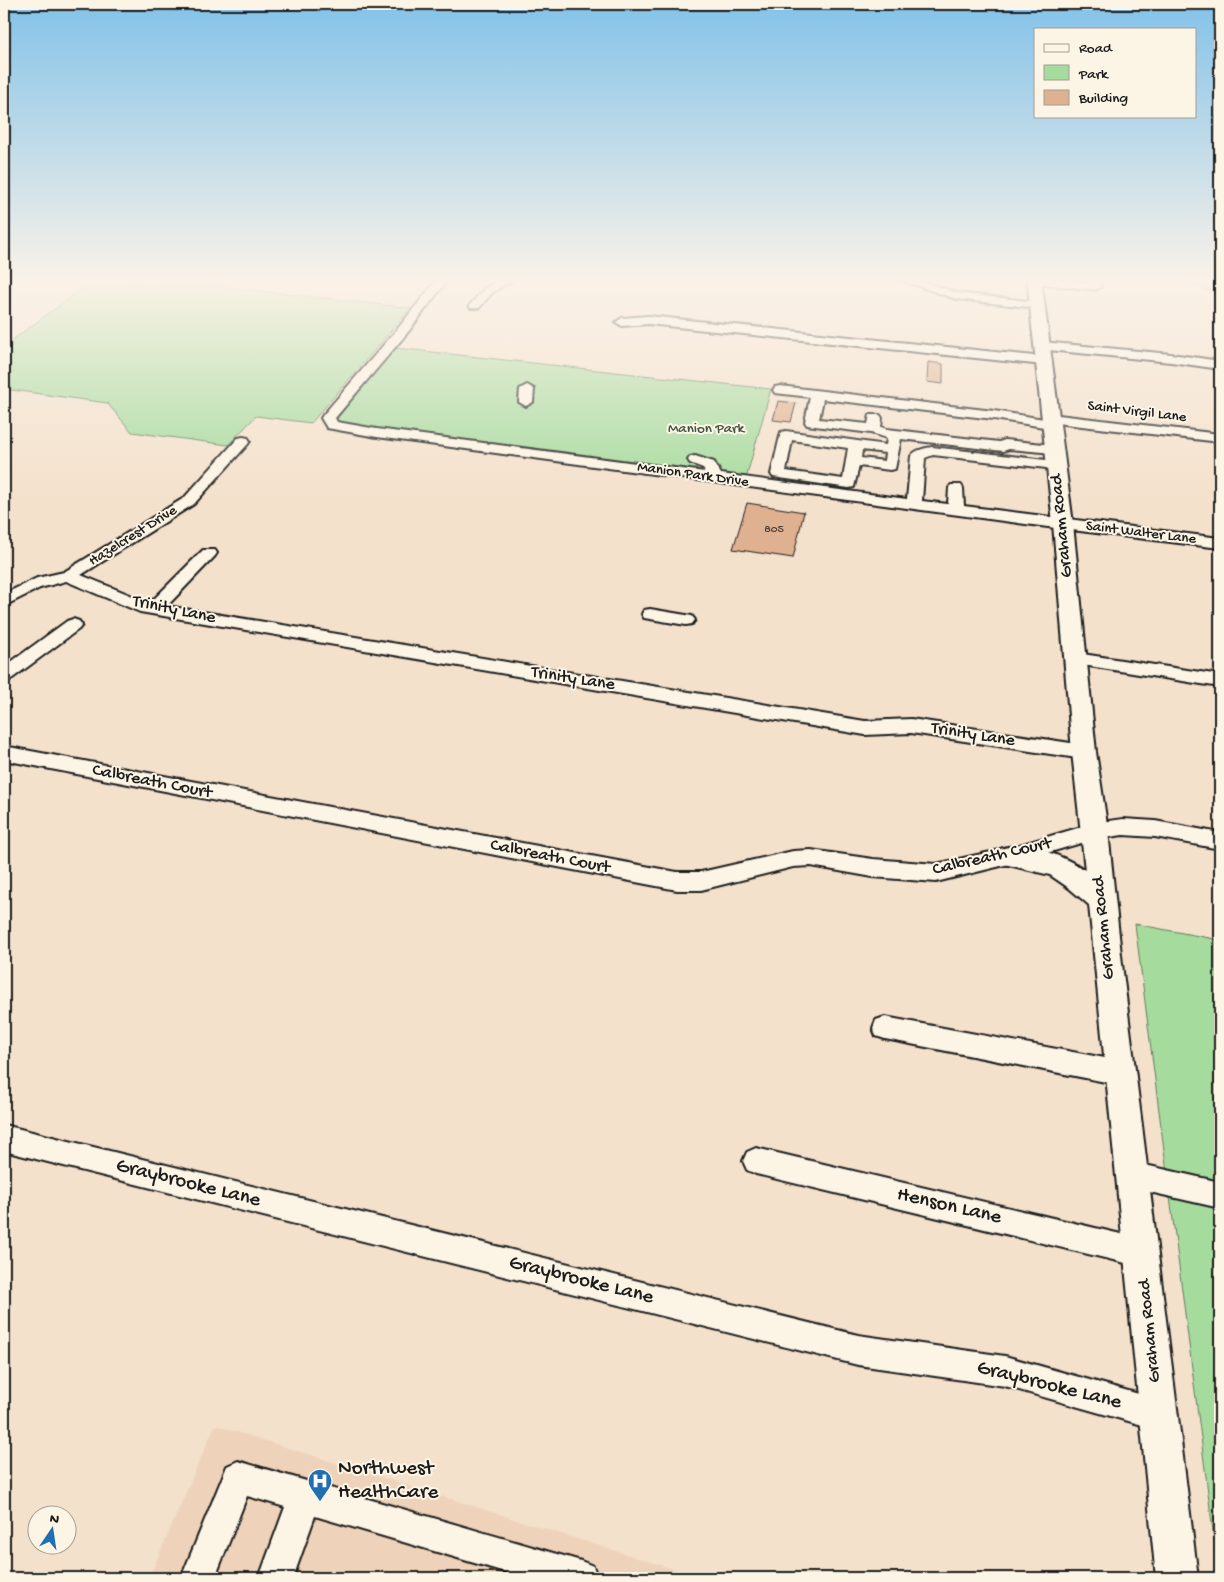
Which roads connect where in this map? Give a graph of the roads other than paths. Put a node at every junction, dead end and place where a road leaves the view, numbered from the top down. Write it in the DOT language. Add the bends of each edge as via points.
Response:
graph roads {
  1 [pos="385,352"];
  2 [pos="1018,352"];
  3 [pos="1043,354"];
  4 [pos="1220,365"];
  5 [pos="780,390"];
  6 [pos="817,394"];
  7 [pos="877,401"];
  8 [pos="1050,421"];
  9 [pos="828,424"];
  10 [pos="874,430"];
  11 [pos="894,434"];
  12 [pos="1220,438"];
  13 [pos="824,440"];
  14 [pos="243,441"];
  15 [pos="587,445"];
  16 [pos="856,445"];
  17 [pos="892,450"];
  18 [pos="1054,457"];
  19 [pos="579,460"];
  20 [pos="696,460"];
  21 [pos="853,461"];
  22 [pos="715,478"];
  23 [pos="814,485"];
  24 [pos="956,488"];
  25 [pos="914,504"];
  26 [pos="956,510"];
  27 [pos="1063,524"];
  28 [pos="1220,543"];
  29 [pos="209,553"];
  30 [pos="68,576"];
  31 [pos="4,601"];
  32 [pos="154,609"];
  33 [pos="650,614"];
  34 [pos="686,620"];
  35 [pos="73,625"];
  36 [pos="1076,659"];
  37 [pos="4,676"];
  38 [pos="1220,681"];
  39 [pos="1084,752"];
  40 [pos="4,753"];
  41 [pos="1095,831"];
  42 [pos="1220,841"];
  43 [pos="1009,856"];
  44 [pos="1101,900"];
  45 [pos="884,1028"];
  46 [pos="1121,1073"];
  47 [pos="4,1138"];
  48 [pos="756,1161"];
  49 [pos="1132,1176"];
  50 [pos="1220,1195"];
  51 [pos="1142,1253"];
  52 [pos="1160,1415"];
  53 [pos="305,1497"];
  54 [pos="535,1572"];
  55 [pos="198,1578"];
  56 [pos="276,1578"];
  57 [pos="581,1578"];
  58 [pos="1177,1578"];
  1 -- 19 [label="street, Manion Park Drive" via="328,418 332,425"];
  2 -- 3 [label="street"];
  3 -- 4 [label="street" via="1171,358"];
  3 -- 8 [label="main road, Graham Road"];
  5 -- 6 [label="street, Saint Virgil Lane"];
  6 -- 7 [label="street, Saint Virgil Lane"];
  6 -- 9 [label="street" via="812,422"];
  7 -- 8 [label="street, Saint Virgil Lane"];
  7 -- 10 [label="street"];
  8 -- 12 [label="street, Saint Virgil Lane"];
  8 -- 18 [label="main road, Graham Road"];
  9 -- 10 [label="street"];
  9 -- 13 [label="street"];
  10 -- 11 [label="street"];
  11 -- 17 [label="street"];
  11 -- 18 [label="street" via="1003,447 1006,444"];
  13 -- 16 [label="street"];
  13 -- 23 [label="street" via="786,435 784,443 778,474"];
  14 -- 30 [label="street, Hazelcrest Drive" via="189,501"];
  15 -- 19 [label="street"];
  16 -- 17 [label="street"];
  16 -- 21 [label="street"];
  17 -- 21 [label="street" via="890,466"];
  18 -- 25 [label="street" via="932,451 918,456"];
  18 -- 27 [label="main road, Graham Road"];
  19 -- 22 [label="street, Manion Park Drive"];
  20 -- 22 [label="street" via="709,464"];
  21 -- 23 [label="street" via="849,484"];
  22 -- 23 [label="street, Manion Park Drive"];
  23 -- 25 [label="street, Manion Park Drive"];
  24 -- 26 [label="street"];
  25 -- 26 [label="street, Manion Park Drive"];
  26 -- 27 [label="street, Manion Park Drive"];
  27 -- 28 [label="street, Saint Walter Lane"];
  27 -- 36 [label="main road, Graham Road"];
  29 -- 32 [label="street"];
  30 -- 31 [label="street, Hazelcrest Drive" via="30,586"];
  30 -- 32 [label="street, Trinity Lane" via="140,607"];
  32 -- 39 [label="street, Trinity Lane" via="865,728 912,726"];
  33 -- 34 [label="street"];
  35 -- 37 [label="street"];
  36 -- 38 [label="street"];
  36 -- 39 [label="main road, Graham Road"];
  39 -- 41 [label="main road, Graham Road"];
  40 -- 43 [label="street, Calbreath Court" via="677,881 701,881 794,859 811,858 873,868 936,873"];
  41 -- 42 [label="street, Calbreath Court" via="1139,828"];
  41 -- 43 [label="street, Calbreath Court"];
  41 -- 44 [label="main road, Graham Road"];
  43 -- 44 [label="main road" via="1043,860 1060,867"];
  44 -- 46 [label="main road, Graham Road"];
  45 -- 46 [label="street"];
  46 -- 49 [label="main road, Graham Road"];
  47 -- 52 [label="street, Graybrooke Lane" via="858,1350 1005,1371"];
  48 -- 51 [label="street, Henson Lane"];
  49 -- 50 [label="street"];
  49 -- 51 [label="main road, Graham Road"];
  51 -- 52 [label="main road, Graham Road"];
  52 -- 58 [label="main road, Graham Road"];
  53 -- 54 [label="street"];
  53 -- 55 [label="street" via="238,1477"];
  53 -- 56 [label="street"];
  54 -- 57 [label="street"];
}
